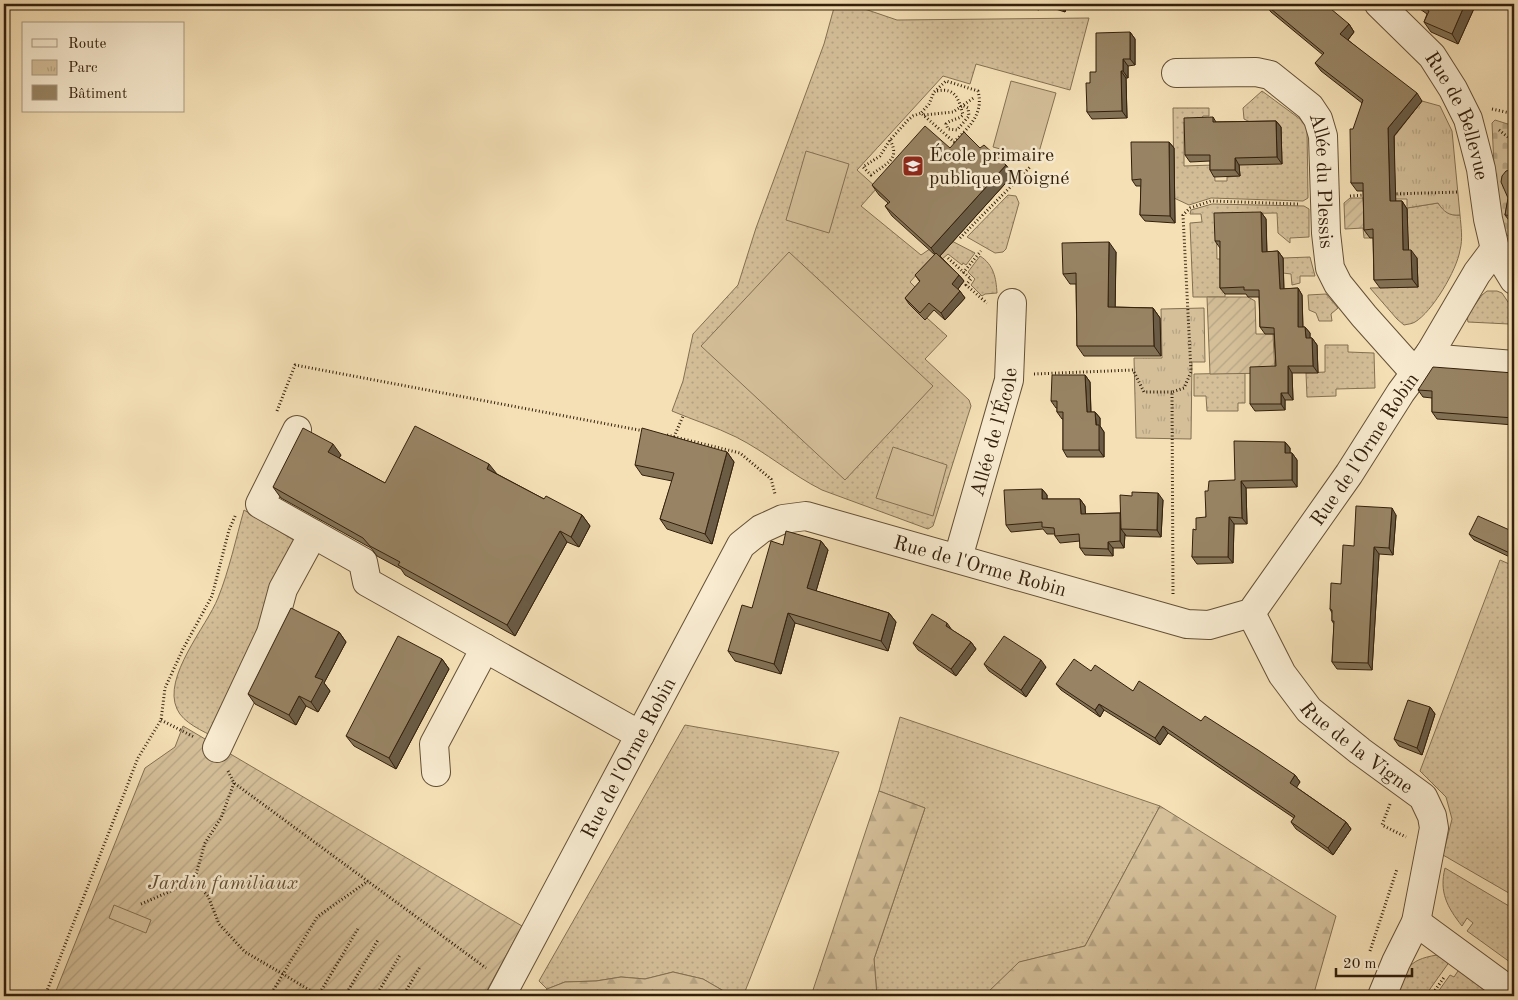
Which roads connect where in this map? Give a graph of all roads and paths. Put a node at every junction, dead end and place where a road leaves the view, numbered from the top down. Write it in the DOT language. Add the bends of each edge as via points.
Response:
graph roads {
  1 [pos="1379,4"];
  2 [pos="1176,73"];
  3 [pos="934,92"];
  4 [pos="975,96"];
  5 [pos="962,105"];
  6 [pos="922,114"];
  7 [pos="890,140"];
  8 [pos="1032,166"];
  9 [pos="1484,191"];
  10 [pos="1386,194"];
  11 [pos="1325,197"];
  12 [pos="960,238"];
  13 [pos="1495,248"];
  14 [pos="981,250"];
  15 [pos="948,258"];
  16 [pos="963,272"];
  17 [pos="1514,280"];
  18 [pos="1012,312"];
  19 [pos="1422,363"];
  20 [pos="1514,365"];
  21 [pos="1009,374"];
  22 [pos="1172,392"];
  23 [pos="277,411"];
  24 [pos="682,416"];
  25 [pos="297,430"];
  26 [pos="651,432"];
  27 [pos="661,434"];
  28 [pos="674,437"];
  29 [pos="237,512"];
  30 [pos="782,519"];
  31 [pos="313,534"];
  32 [pos="958,558"];
  33 [pos="1251,613"];
  34 [pos="1174,620"];
  35 [pos="485,648"];
  36 [pos="161,720"];
  37 [pos="640,735"];
  38 [pos="217,748"];
  39 [pos="436,772"];
  40 [pos="1400,780"];
  41 [pos="234,783"];
  42 [pos="1405,845"];
  43 [pos="1399,864"];
  44 [pos="194,881"];
  45 [pos="368,881"];
  46 [pos="141,904"];
  47 [pos="1416,922"];
  48 [pos="359,927"];
  49 [pos="378,940"];
  50 [pos="400,955"];
  51 [pos="1367,958"];
  52 [pos="420,967"];
  53 [pos="282,974"];
  54 [pos="505,990"];
  55 [pos="1514,994"];
  56 [pos="45,996"];
  57 [pos="270,996"];
  58 [pos="319,996"];
  59 [pos="345,996"];
  60 [pos="376,996"];
  61 [pos="403,996"];
  62 [pos="1382,996"];
  1 -- 9 [label="street, Rue de Bellevue" via="1432,56 1453,89 1470,124"];
  2 -- 11 [label="street, Allée du Plessis" via="1256,72 1270,75 1310,107 1323,136"];
  3 -- 5 [label="path" via="950,91"];
  3 -- 6 [label="path"];
  3 -- 6 [label="path" via="946,81 978,91 981,102 973,122 954,142"];
  4 -- 5 [label="path"];
  5 -- 5 [label="path" via="963,115 948,121 948,129 957,130 970,116 968,108"];
  5 -- 6 [label="path" via="952,112"];
  6 -- 7 [label="path" via="908,120"];
  7 -- 7 [label="path" via="880,156 863,167 871,175 892,160 894,154"];
  8 -- 12 [label="path"];
  9 -- 10 [label="path"];
  9 -- 13 [label="street, Rue de Bellevue"];
  11 -- 19 [label="street, Allée du Plessis" via="1330,268 1338,284 1364,316"];
  11 -- 22 [label="path" via="1315,197 1304,204 1211,201 1190,208 1183,215 1191,372 1184,388"];
  13 -- 17 [label="street, Rue de Bellevue"];
  13 -- 19 [label="street, Rue de l'Orme Robin"];
  14 -- 16 [label="path"];
  15 -- 16 [label="path"];
  16 -- 18 [label="path" via="971,280 966,285"];
  18 -- 21 [label="street, Allée de l'École"];
  19 -- 20 [label="street" via="1440,359"];
  19 -- 33 [label="street, Rue de l'Orme Robin"];
  21 -- 22 [label="path" via="1133,370 1144,392"];
  21 -- 32 [label="street, Allée de l'École"];
  22 -- 34 [label="path"];
  23 -- 26 [label="path" via="295,365"];
  24 -- 28 [label="path"];
  25 -- 31 [label="street" via="260,504"];
  27 -- 28 [label="path"];
  28 -- 30 [label="path" via="740,453 771,479"];
  29 -- 36 [label="path" via="229,530 212,596 165,688"];
  30 -- 32 [label="street, Rue de l'Orme Robin" via="806,516"];
  30 -- 37 [label="street, Rue de l'Orme Robin" via="761,529 741,545"];
  31 -- 35 [label="street" via="363,562 366,582"];
  31 -- 38 [label="street" via="283,590 272,633"];
  32 -- 34 [label="street, Rue de l'Orme Robin"];
  33 -- 34 [label="street, Rue de l'Orme Robin" via="1209,625"];
  33 -- 40 [label="street, Rue de la Vigne" via="1282,674 1309,710"];
  35 -- 37 [label="street"];
  35 -- 39 [label="street" via="434,744"];
  36 -- 38 [label="path"];
  36 -- 56 [label="path" via="138,758"];
  37 -- 54 [label="street, Rue de l'Orme Robin"];
  38 -- 41 [label="path"];
  40 -- 42 [label="path" via="1382,825 1406,838"];
  40 -- 47 [label="street, Rue de la Vigne" via="1423,797 1434,828"];
  41 -- 44 [label="path" via="221,818 205,843"];
  41 -- 45 [label="path"];
  43 -- 51 [label="path"];
  44 -- 46 [label="path"];
  44 -- 53 [label="path" via="208,896 219,924 245,952"];
  45 -- 53 [label="path" via="317,917"];
  45 -- 54 [label="path"];
  47 -- 55 [label="street"];
  47 -- 62 [label="street, Rue de la Vigne"];
  48 -- 58 [label="path"];
  49 -- 59 [label="path"];
  50 -- 60 [label="path"];
  52 -- 61 [label="path"];
  53 -- 57 [label="path"];
  53 -- 58 [label="path"];
}
